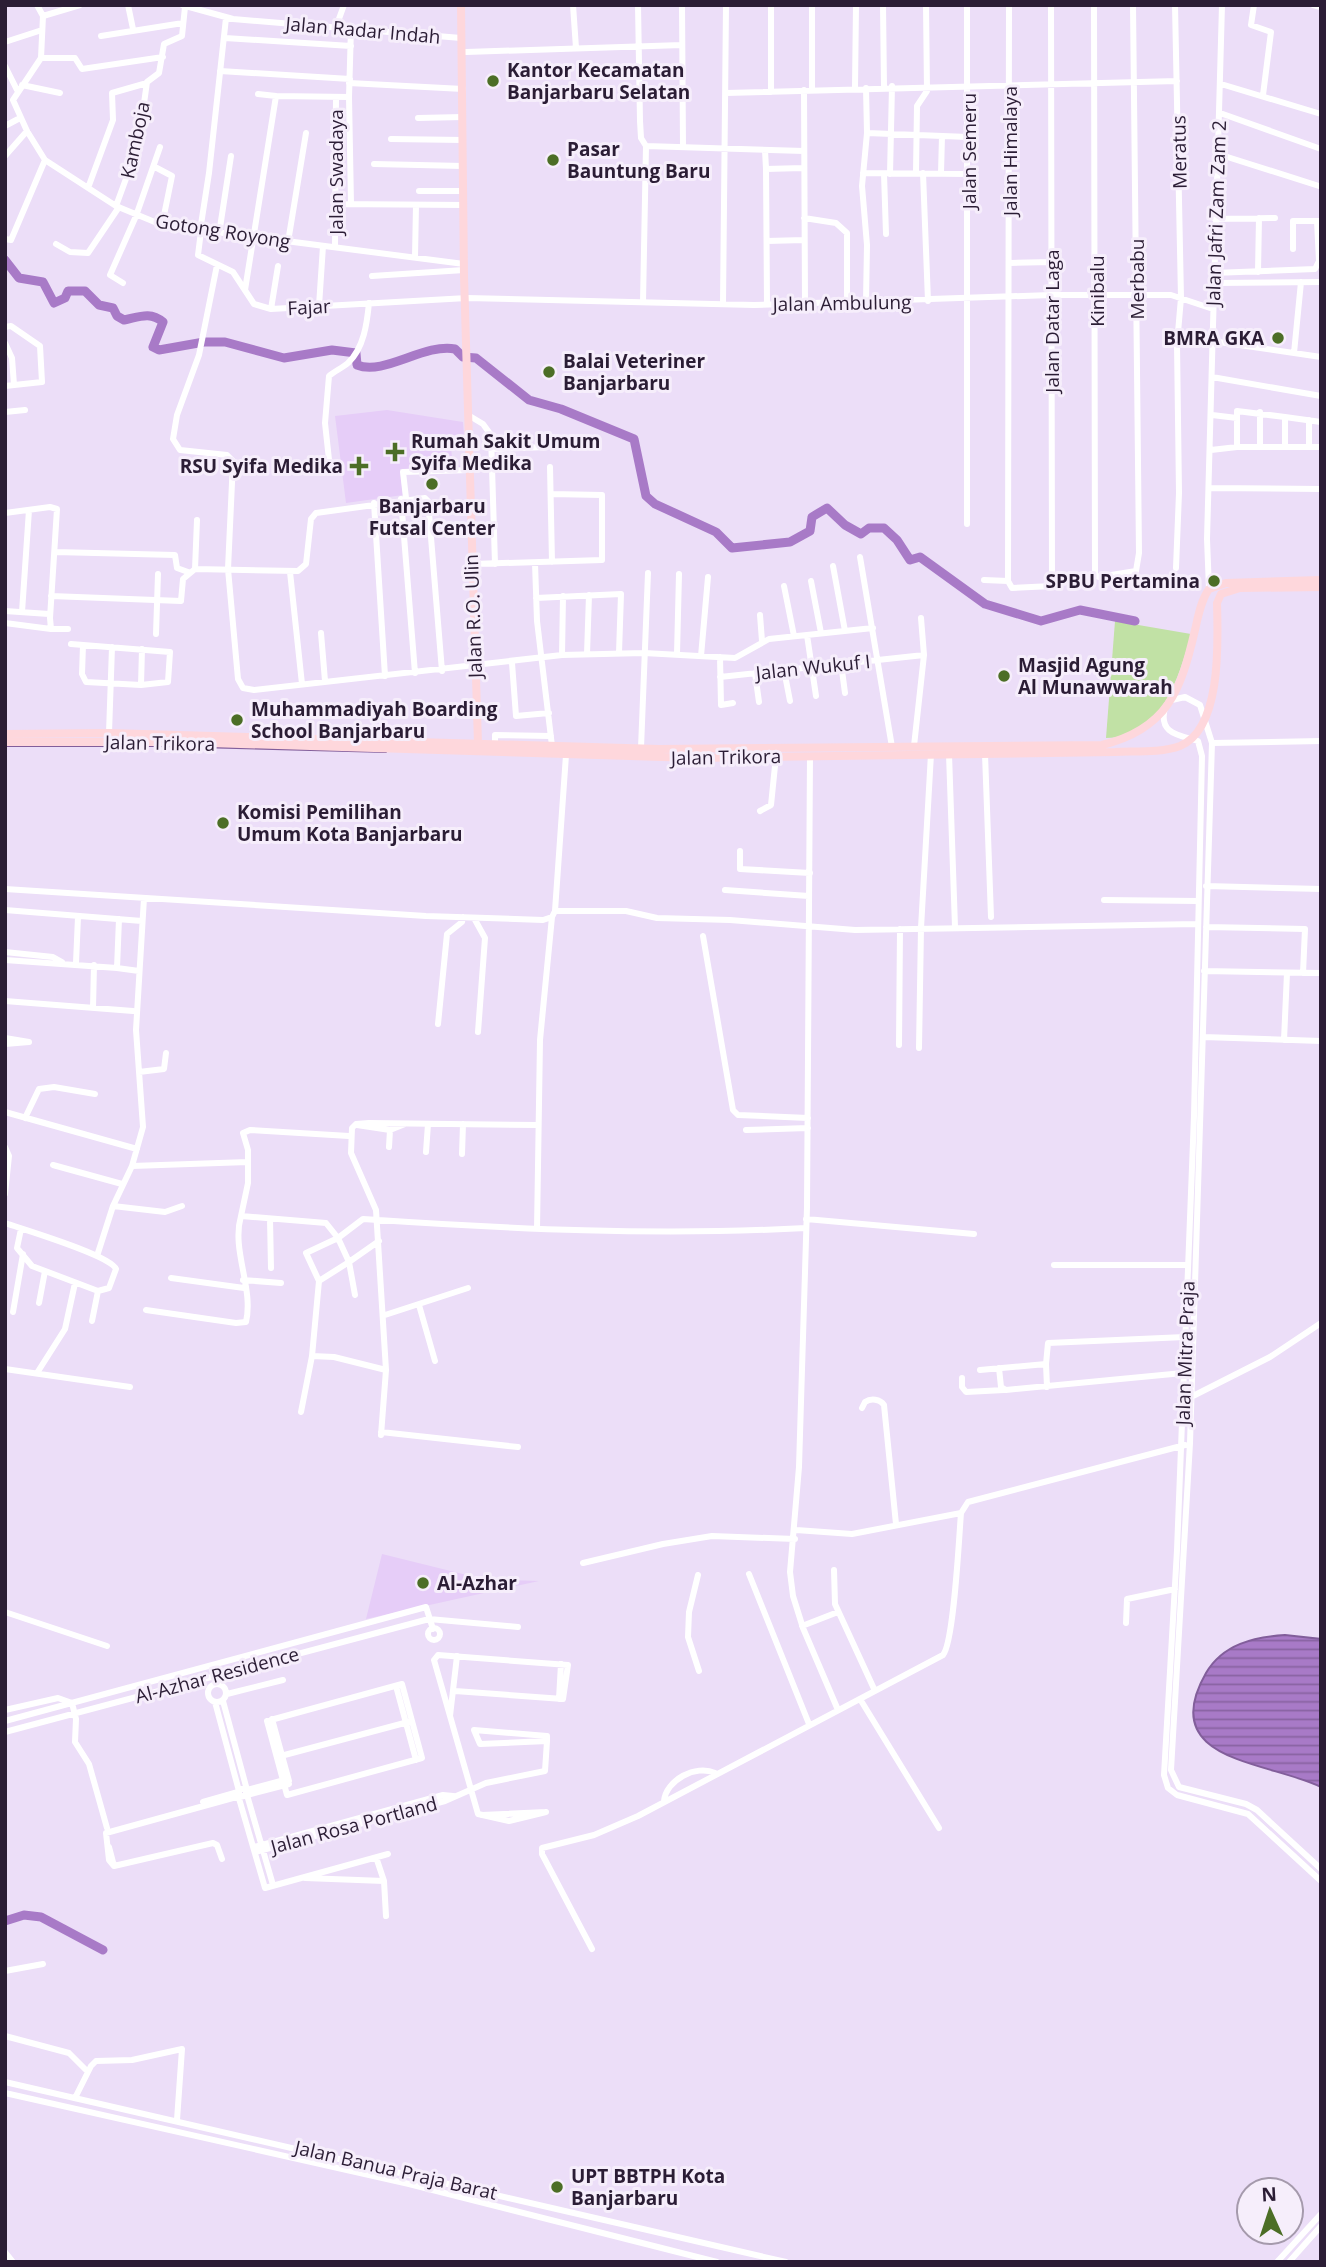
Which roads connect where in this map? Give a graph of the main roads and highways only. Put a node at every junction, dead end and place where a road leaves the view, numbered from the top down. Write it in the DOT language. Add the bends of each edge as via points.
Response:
graph roads {
  1 [pos="463,5"];
  2 [pos="466,246"];
  3 [pos="465,271"];
  4 [pos="1320,583"];
  5 [pos="1309,584"];
  6 [pos="5,734"];
  7 [pos="5,742"];
  8 [pos="320,743"];
  9 [pos="478,744"];
  10 [pos="1034,749"];
  11 [pos="577,751"];
  12 [pos="831,752"];
  1 -- 2 [label="main road, Jalan R.O. Ulin"];
  1 -- 2 [label="main road, Jalan R.O. Ulin"];
  2 -- 3 [label="main road, Jalan R.O. Ulin"];
  2 -- 3 [label="main road, Jalan R.O. Ulin"];
  3 -- 9 [label="main road, Jalan R.O. Ulin"];
  4 -- 5 [label="main road"];
  5 -- 10 [label="main road, Jalan Trikora" via="1226,583 1209,589 1183,679 1172,700 1143,729 1102,745"];
  5 -- 10 [label="main road, Jalan Trikora" via="1240,588 1221,594 1207,720 1181,746"];
  6 -- 8 [label="main road, Jalan Trikora" via="109,733"];
  7 -- 8 [label="main road, Jalan Trikora"];
  8 -- 9 [label="main road, Jalan Trikora"];
  8 -- 11 [label="main road, Jalan Trikora" via="566,755"];
  9 -- 11 [label="main road, Jalan Trikora"];
  10 -- 12 [label="main road, Jalan Trikora" via="914,746"];
  10 -- 12 [label="main road, Jalan Trikora" via="985,754"];
  11 -- 12 [label="main road, Jalan Trikora"];
  11 -- 12 [label="main road, Jalan Trikora" via="776,756"];
}
